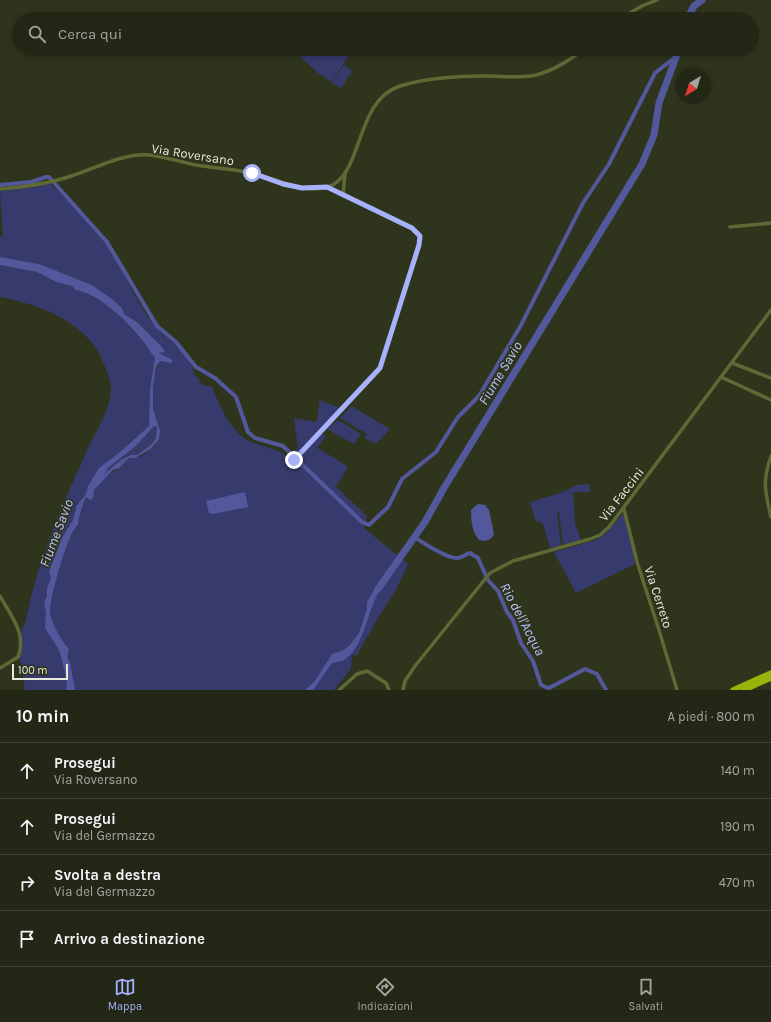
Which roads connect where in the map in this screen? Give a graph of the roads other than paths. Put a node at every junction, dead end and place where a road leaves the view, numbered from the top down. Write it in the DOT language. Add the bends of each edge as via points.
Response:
graph roads {
  1 [pos="654,0"];
  2 [pos="631,12"];
  3 [pos="572,56"];
  4 [pos="346,172"];
  5 [pos="327,187"];
  6 [pos="0,189"];
  7 [pos="342,195"];
  8 [pos="771,223"];
  9 [pos="730,227"];
  10 [pos="771,310"];
  11 [pos="732,363"];
  12 [pos="721,377"];
  13 [pos="771,378"];
  14 [pos="771,400"];
  15 [pos="771,456"];
  16 [pos="294,460"];
  17 [pos="624,509"];
  18 [pos="771,517"];
  19 [pos="0,596"];
  20 [pos="0,668"];
  21 [pos="771,674"];
  22 [pos="771,678"];
  23 [pos="339,690"];
  24 [pos="389,690"];
  25 [pos="404,690"];
  26 [pos="677,690"];
  27 [pos="733,690"];
  28 [pos="744,690"];
  1 -- 2 [label="street"];
  3 -- 4 [label="street" via="532,76 476,76 432,80 400,86 389,91 373,108"];
  4 -- 5 [label="street" via="336,183"];
  4 -- 7 [label="street"];
  5 -- 6 [label="street, Via Roversano" via="302,188 252,173 150,156 133,156 32,187"];
  5 -- 7 [label="street"];
  7 -- 16 [label="street" via="412,228 420,236 419,245 380,368"];
  8 -- 9 [label="street"];
  10 -- 11 [label="street, Via Faccini"];
  11 -- 12 [label="street, Via Faccini"];
  11 -- 13 [label="street"];
  12 -- 14 [label="street"];
  12 -- 17 [label="street, Via Faccini"];
  15 -- 18 [label="street" via="764,477 764,489"];
  17 -- 25 [label="street, Via Faccini" via="600,535 513,561 490,572 415,666 405,682"];
  17 -- 26 [label="street, Via Cerreto" via="637,562"];
  19 -- 20 [label="street" via="19,629 21,639 18,657"];
  21 -- 27 [label="highway"];
  22 -- 28 [label="highway"];
  23 -- 24 [label="street" via="357,674 366,671 386,683"];
}
